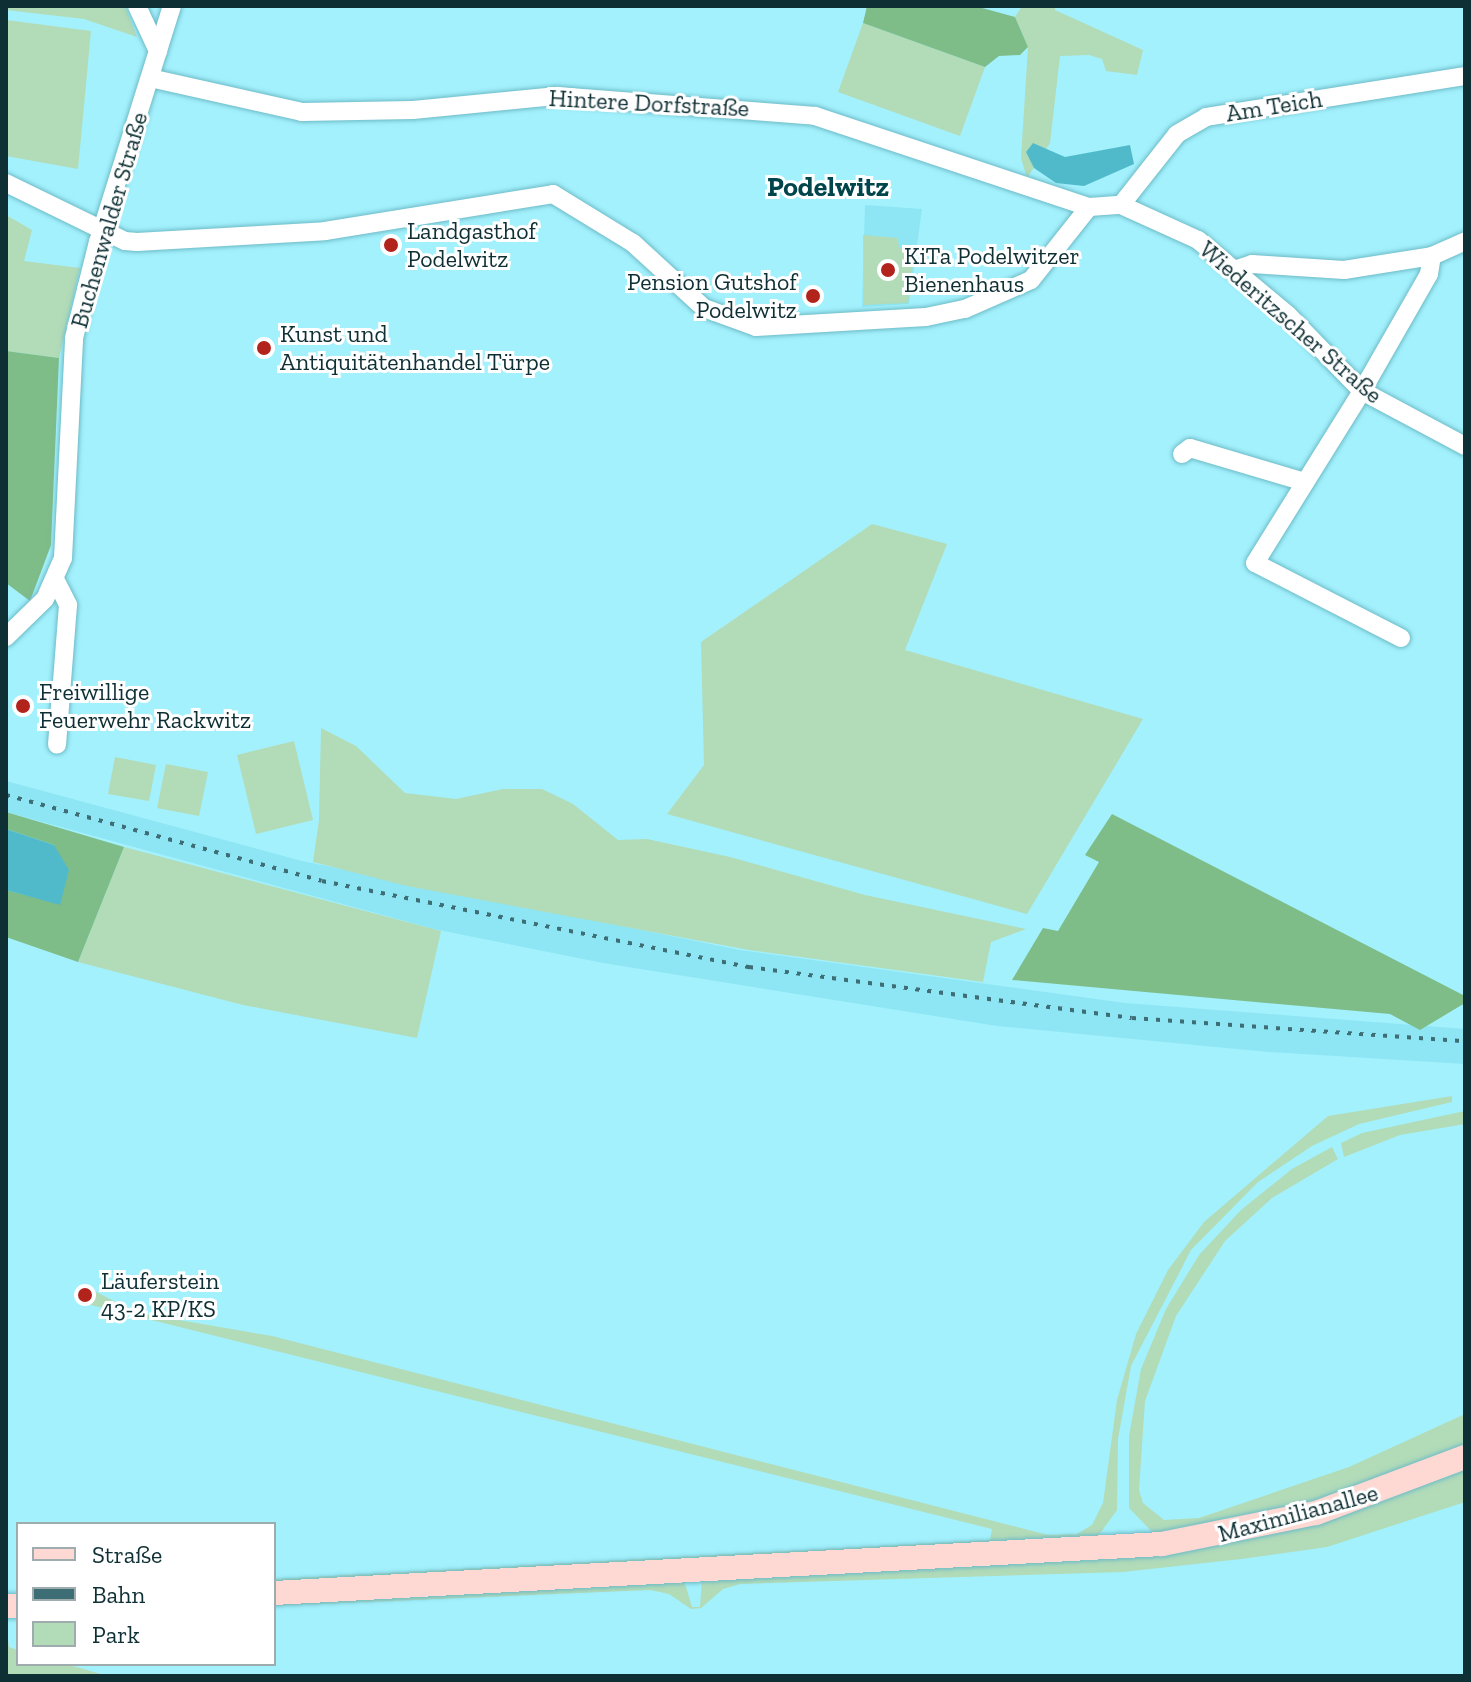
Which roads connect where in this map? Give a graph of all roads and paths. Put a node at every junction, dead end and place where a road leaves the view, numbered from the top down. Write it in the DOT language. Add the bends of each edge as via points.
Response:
graph roads {
  1 [pos="137,6"];
  2 [pos="172,6"];
  3 [pos="158,51"];
  4 [pos="1461,76"];
  5 [pos="150,78"];
  6 [pos="6,183"];
  7 [pos="1121,205"];
  8 [pos="1089,207"];
  9 [pos="103,230"];
  10 [pos="1465,241"];
  11 [pos="1432,256"];
  12 [pos="1237,269"];
  13 [pos="1362,391"];
  14 [pos="1465,446"];
  15 [pos="1182,454"];
  16 [pos="1305,482"];
  17 [pos="56,581"];
  18 [pos="6,637"];
  19 [pos="1401,638"];
  20 [pos="57,745"];
  21 [pos="1465,1457"];
  22 [pos="276,1593"];
  1 -- 3 [label="street"];
  2 -- 3 [label="street, Buchenwalder Straße"];
  3 -- 5 [label="street, Buchenwalder Straße"];
  4 -- 7 [label="street, Am Teich" via="1206,117 1177,134"];
  5 -- 8 [label="street, Hintere Dorfstraße" via="302,112 413,110 557,96 815,116"];
  5 -- 9 [label="street, Buchenwalder Straße"];
  6 -- 9 [label="street"];
  7 -- 8 [label="street, Wiederitzscher Straße"];
  7 -- 12 [label="street, Wiederitzscher Straße" via="1198,240"];
  8 -- 9 [label="street" via="1031,280 965,309 926,317 769,327 715,315 633,243 553,194 325,231 137,242"];
  9 -- 17 [label="street, Buchenwalder Straße" via="74,338 66,542"];
  10 -- 11 [label="street"];
  11 -- 12 [label="street" via="1344,270 1252,264"];
  11 -- 13 [label="street" via="1429,274"];
  12 -- 13 [label="street, Wiederitzscher Straße"];
  13 -- 14 [label="street, Wiederitzscher Straße"];
  13 -- 16 [label="street"];
  15 -- 16 [label="street" via="1190,448"];
  16 -- 19 [label="street" via="1255,563"];
  17 -- 18 [label="street, Buchenwalder Straße" via="24,623"];
  17 -- 20 [label="street" via="68,605"];
  21 -- 22 [label="main road, Maximilianallee" via="1316,1513 1211,1537 1126,1548"];
}
